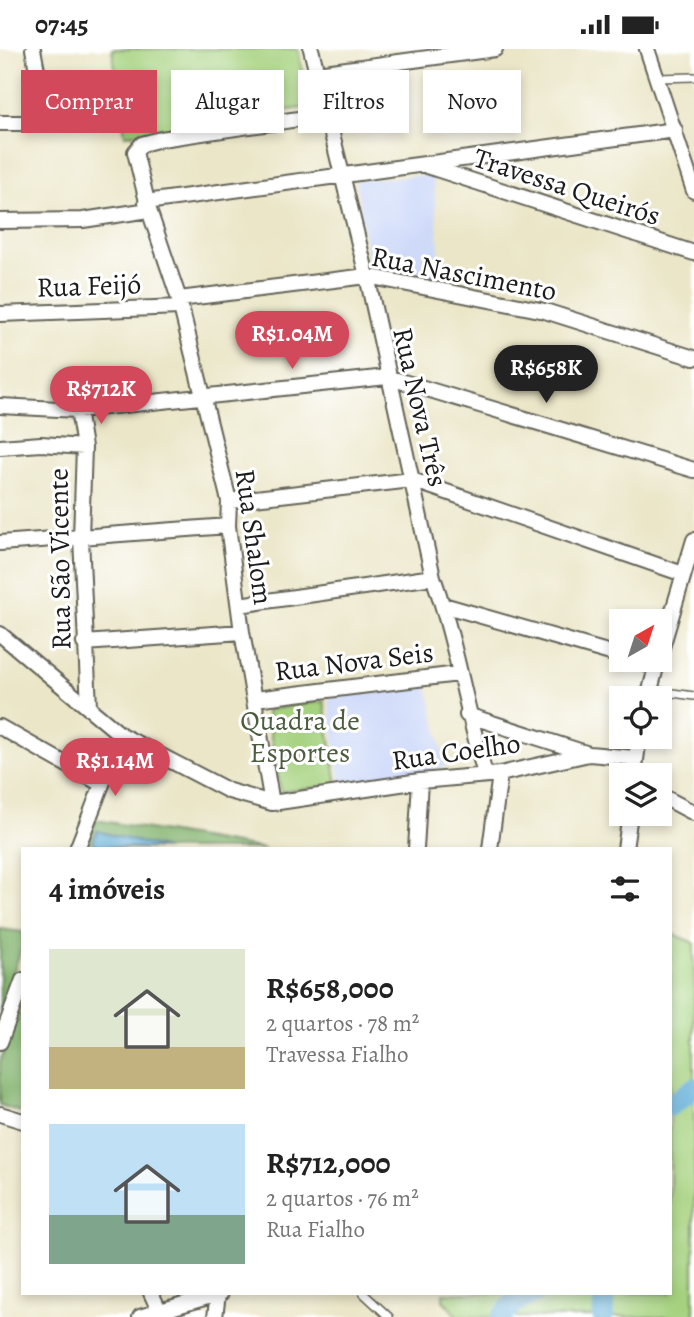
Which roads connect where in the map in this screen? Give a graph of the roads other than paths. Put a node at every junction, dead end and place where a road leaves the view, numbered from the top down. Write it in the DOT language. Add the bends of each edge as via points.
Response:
graph roads {
  1 [pos="33,49"];
  2 [pos="311,49"];
  3 [pos="495,49"];
  4 [pos="647,49"];
  5 [pos="316,70"];
  6 [pos="339,70"];
  7 [pos="694,77"];
  8 [pos="657,78"];
  9 [pos="298,119"];
  10 [pos="0,123"];
  11 [pos="675,129"];
  12 [pos="331,133"];
  13 [pos="426,166"];
  14 [pos="343,176"];
  15 [pos="694,191"];
  16 [pos="147,206"];
  17 [pos="0,221"];
  18 [pos="694,253"];
  19 [pos="366,276"];
  20 [pos="179,303"];
  21 [pos="0,314"];
  22 [pos="694,358"];
  23 [pos="387,377"];
  24 [pos="201,398"];
  25 [pos="0,406"];
  26 [pos="78,410"];
  27 [pos="0,447"];
  28 [pos="84,447"];
  29 [pos="694,470"];
  30 [pos="412,480"];
  31 [pos="229,501"];
  32 [pos="228,526"];
  33 [pos="80,538"];
  34 [pos="694,540"];
  35 [pos="0,544"];
  36 [pos="688,569"];
  37 [pos="433,577"];
  38 [pos="443,604"];
  39 [pos="239,605"];
  40 [pos="672,618"];
  41 [pos="242,632"];
  42 [pos="0,634"];
  43 [pos="84,643"];
  44 [pos="609,652"];
  45 [pos="458,674"];
  46 [pos="672,695"];
  47 [pos="694,696"];
  48 [pos="255,699"];
  49 [pos="89,707"];
  50 [pos="467,715"];
  51 [pos="0,727"];
  52 [pos="121,735"];
  53 [pos="637,749"];
  54 [pos="589,754"];
  55 [pos="635,758"];
  56 [pos="635,763"];
  57 [pos="500,774"];
  58 [pos="485,775"];
  59 [pos="420,782"];
  60 [pos="101,785"];
  61 [pos="672,802"];
  62 [pos="272,803"];
  63 [pos="694,813"];
  64 [pos="628,826"];
  65 [pos="78,847"];
  66 [pos="416,847"];
  67 [pos="489,847"];
  68 [pos="625,847"];
  69 [pos="21,985"];
  70 [pos="0,1042"];
  71 [pos="0,1114"];
  72 [pos="21,1120"];
  73 [pos="152,1295"];
  74 [pos="216,1295"];
  75 [pos="220,1295"];
  76 [pos="365,1295"];
  77 [pos="159,1310"];
  78 [pos="140,1317"];
  79 [pos="215,1317"];
  80 [pos="389,1317"];
  1 -- 10 [label="street" via="41,109 34,120"];
  2 -- 5 [label="street, Rua Nova Três"];
  3 -- 6 [label="street"];
  4 -- 8 [label="street"];
  7 -- 8 [label="lane"];
  8 -- 11 [label="street"];
  9 -- 16 [label="street, Rua Shalom" via="148,141 135,152"];
  11 -- 13 [label="street, Travessa Queirós"];
  11 -- 15 [label="street"];
  12 -- 14 [label="street, Rua Nova Três"];
  13 -- 14 [label="street, Travessa Queirós"];
  13 -- 18 [label="street, Travessa Queirós"];
  14 -- 16 [label="street, Travessa Queirós"];
  14 -- 19 [label="street, Rua Nova Três"];
  16 -- 17 [label="street, Travessa Queirós" via="83,220"];
  16 -- 20 [label="street, Rua Shalom"];
  19 -- 20 [label="street, Rua Nascimento"];
  19 -- 22 [label="street, Rua Nascimento" via="545,311"];
  19 -- 23 [label="street, Rua Nova Três"];
  20 -- 21 [label="street, Rua Feijó"];
  20 -- 24 [label="street, Rua Shalom"];
  23 -- 24 [label="street"];
  23 -- 29 [label="street"];
  23 -- 30 [label="street, Rua Nova Três"];
  24 -- 26 [label="street"];
  24 -- 31 [label="street, Rua Shalom"];
  25 -- 26 [label="street"];
  26 -- 28 [label="street, Rua São Vicente"];
  27 -- 28 [label="street"];
  28 -- 33 [label="street, Rua São Vicente"];
  30 -- 31 [label="street"];
  30 -- 36 [label="street"];
  30 -- 37 [label="street, Rua Nova Três"];
  31 -- 32 [label="street, Rua Shalom"];
  32 -- 33 [label="street"];
  32 -- 39 [label="street, Rua Shalom"];
  33 -- 35 [label="street"];
  33 -- 43 [label="street, Rua São Vicente"];
  34 -- 36 [label="street"];
  36 -- 40 [label="street"];
  37 -- 38 [label="street, Rua Nova Três"];
  37 -- 39 [label="street"];
  38 -- 44 [label="street"];
  38 -- 45 [label="street, Rua Nova Três"];
  39 -- 41 [label="street, Rua Shalom"];
  41 -- 43 [label="street"];
  41 -- 48 [label="street, Rua Shalom"];
  42 -- 49 [label="street, Rua Coelho"];
  43 -- 49 [label="street, Rua São Vicente"];
  45 -- 48 [label="street, Rua Nova Seis"];
  45 -- 50 [label="street, Rua Nova Três"];
  46 -- 47 [label="lane"];
  48 -- 62 [label="street, Rua Shalom"];
  49 -- 52 [label="street, Rua Coelho"];
  50 -- 54 [label="street"];
  50 -- 58 [label="street, Rua Nova Três"];
  51 -- 60 [label="street"];
  52 -- 60 [label="street"];
  52 -- 62 [label="street, Rua Coelho" via="229,791"];
  53 -- 55 [label="street"];
  54 -- 55 [label="street, Rua Coelho"];
  54 -- 57 [label="street, Rua Coelho"];
  55 -- 56 [label="street"];
  57 -- 58 [label="street, Rua Coelho"];
  57 -- 67 [label="street"];
  58 -- 59 [label="street, Rua Coelho"];
  59 -- 62 [label="street, Rua Coelho"];
  59 -- 66 [label="street"];
  60 -- 65 [label="street"];
  61 -- 63 [label="street"];
  64 -- 68 [label="street"];
  69 -- 70 [label="street"];
  71 -- 72 [label="street"];
  73 -- 77 [label="street"];
  74 -- 77 [label="street"];
  75 -- 79 [label="street"];
  76 -- 80 [label="lane"];
  77 -- 78 [label="street"];
}
